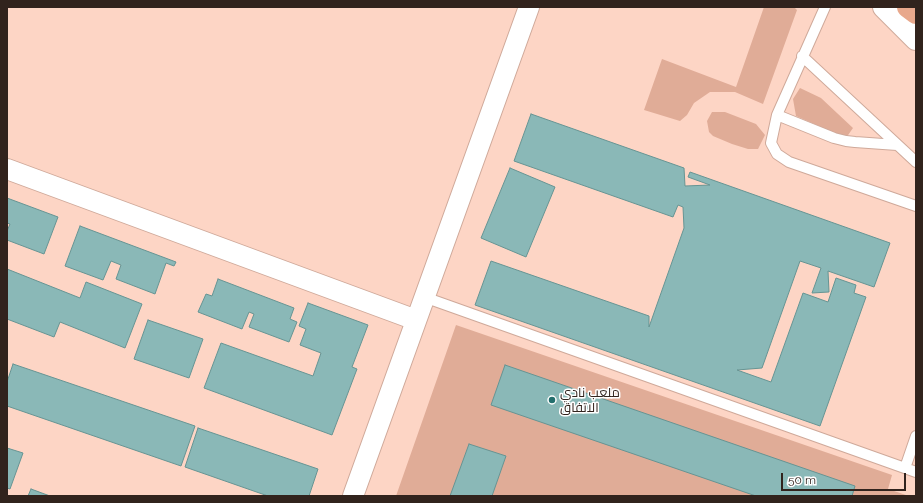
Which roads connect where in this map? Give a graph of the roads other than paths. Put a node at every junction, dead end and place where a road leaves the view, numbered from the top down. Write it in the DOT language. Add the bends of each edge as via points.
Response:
graph roads {
  1 [pos="529,7"];
  2 [pos="825,7"];
  3 [pos="884,7"];
  4 [pos="908,7"];
  5 [pos="916,13"];
  6 [pos="916,39"];
  7 [pos="802,56"];
  8 [pos="777,115"];
  9 [pos="897,145"];
  10 [pos="916,162"];
  11 [pos="7,169"];
  12 [pos="916,206"];
  13 [pos="424,297"];
  14 [pos="416,320"];
  15 [pos="916,436"];
  16 [pos="905,468"];
  17 [pos="916,472"];
  18 [pos="353,496"];
  1 -- 13 [label="street"];
  2 -- 7 [label="lane"];
  3 -- 6 [label="main road"];
  4 -- 5 [label="main road"];
  7 -- 8 [label="lane"];
  7 -- 9 [label="lane"];
  8 -- 9 [label="lane" via="846,141"];
  8 -- 12 [label="lane" via="771,142 777,154 789,162"];
  9 -- 10 [label="lane"];
  11 -- 14 [label="street"];
  13 -- 14 [label="street"];
  13 -- 16 [label="lane"];
  14 -- 18 [label="street"];
  15 -- 16 [label="lane"];
  16 -- 17 [label="lane"];
}
